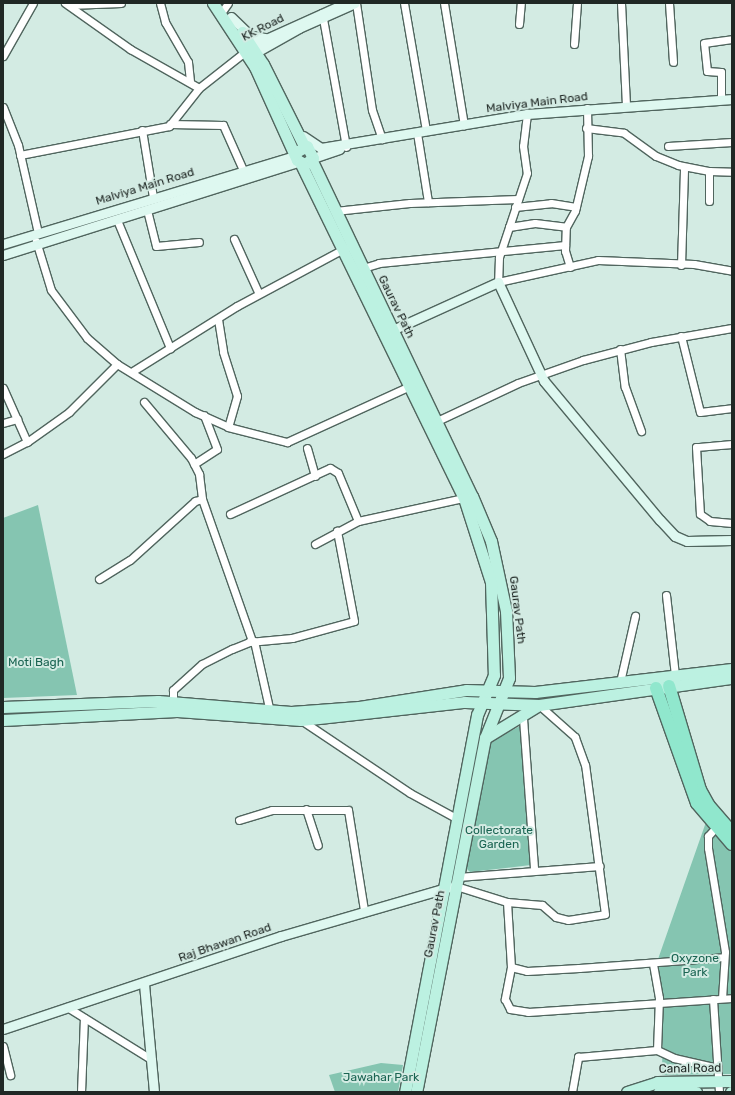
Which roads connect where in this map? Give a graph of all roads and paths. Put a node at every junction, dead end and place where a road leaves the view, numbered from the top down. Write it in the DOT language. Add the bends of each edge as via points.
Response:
graph roads {
  1 [pos="33,3"];
  2 [pos="121,3"];
  3 [pos="160,3"];
  4 [pos="213,3"];
  5 [pos="346,3"];
  6 [pos="356,3"];
  7 [pos="404,3"];
  8 [pos="444,3"];
  9 [pos="521,3"];
  10 [pos="577,3"];
  11 [pos="621,3"];
  12 [pos="669,3"];
  13 [pos="67,4"];
  14 [pos="225,9"];
  15 [pos="323,15"];
  16 [pos="519,24"];
  17 [pos="732,39"];
  18 [pos="267,42"];
  19 [pos="574,44"];
  20 [pos="248,51"];
  21 [pos="3,56"];
  22 [pos="673,62"];
  23 [pos="268,73"];
  24 [pos="190,82"];
  25 [pos="199,88"];
  26 [pos="721,99"];
  27 [pos="732,99"];
  28 [pos="626,104"];
  29 [pos="3,107"];
  30 [pos="587,108"];
  31 [pos="286,111"];
  32 [pos="528,114"];
  33 [pos="6,120"];
  34 [pos="170,124"];
  35 [pos="464,125"];
  36 [pos="586,128"];
  37 [pos="142,130"];
  38 [pos="422,132"];
  39 [pos="382,139"];
  40 [pos="732,142"];
  41 [pos="346,145"];
  42 [pos="668,146"];
  43 [pos="20,154"];
  44 [pos="327,154"];
  45 [pos="303,157"];
  46 [pos="684,166"];
  47 [pos="243,170"];
  48 [pos="709,172"];
  49 [pos="732,172"];
  50 [pos="318,176"];
  51 [pos="153,197"];
  52 [pos="518,199"];
  53 [pos="709,201"];
  54 [pos="428,202"];
  55 [pos="515,207"];
  56 [pos="576,207"];
  57 [pos="147,210"];
  58 [pos="335,211"];
  59 [pos="117,220"];
  60 [pos="509,227"];
  61 [pos="566,227"];
  62 [pos="36,234"];
  63 [pos="234,238"];
  64 [pos="199,242"];
  65 [pos="3,244"];
  66 [pos="37,244"];
  67 [pos="565,245"];
  68 [pos="347,247"];
  69 [pos="500,253"];
  70 [pos="3,255"];
  71 [pos="681,265"];
  72 [pos="570,267"];
  73 [pos="363,268"];
  74 [pos="732,271"];
  75 [pos="498,282"];
  76 [pos="259,294"];
  77 [pos="218,319"];
  78 [pos="732,328"];
  79 [pos="389,331"];
  80 [pos="681,336"];
  81 [pos="170,348"];
  82 [pos="620,349"];
  83 [pos="117,364"];
  84 [pos="133,371"];
  85 [pos="539,374"];
  86 [pos="410,386"];
  87 [pos="3,388"];
  88 [pos="144,402"];
  89 [pos="732,408"];
  90 [pos="204,415"];
  91 [pos="17,419"];
  92 [pos="437,421"];
  93 [pos="3,423"];
  94 [pos="228,427"];
  95 [pos="641,431"];
  96 [pos="27,442"];
  97 [pos="732,444"];
  98 [pos="307,448"];
  99 [pos="3,454"];
  100 [pos="194,464"];
  101 [pos="315,476"];
  102 [pos="468,497"];
  103 [pos="202,499"];
  104 [pos="230,514"];
  105 [pos="358,521"];
  106 [pos="732,523"];
  107 [pos="337,531"];
  108 [pos="732,540"];
  109 [pos="315,544"];
  110 [pos="99,579"];
  111 [pos="666,595"];
  112 [pos="635,616"];
  113 [pos="253,641"];
  114 [pos="510,660"];
  115 [pos="732,669"];
  116 [pos="675,675"];
  117 [pos="732,678"];
  118 [pos="620,682"];
  119 [pos="668,686"];
  120 [pos="656,688"];
  121 [pos="487,690"];
  122 [pos="503,692"];
  123 [pos="530,692"];
  124 [pos="173,703"];
  125 [pos="482,703"];
  126 [pos="498,705"];
  127 [pos="539,705"];
  128 [pos="3,707"];
  129 [pos="270,712"];
  130 [pos="307,717"];
  131 [pos="523,718"];
  132 [pos="3,720"];
  133 [pos="485,738"];
  134 [pos="306,809"];
  135 [pos="456,818"];
  136 [pos="239,820"];
  137 [pos="719,824"];
  138 [pos="732,832"];
  139 [pos="732,844"];
  140 [pos="318,846"];
  141 [pos="600,866"];
  142 [pos="534,869"];
  143 [pos="457,882"];
  144 [pos="444,888"];
  145 [pos="507,902"];
  146 [pos="364,910"];
  147 [pos="724,957"];
  148 [pos="653,964"];
  149 [pos="511,967"];
  150 [pos="144,984"];
  151 [pos="722,998"];
  152 [pos="732,998"];
  153 [pos="713,999"];
  154 [pos="659,1004"];
  155 [pos="66,1007"];
  156 [pos="84,1018"];
  157 [pos="3,1029"];
  158 [pos="3,1046"];
  159 [pos="657,1050"];
  160 [pos="152,1060"];
  161 [pos="718,1068"];
  162 [pos="10,1075"];
  163 [pos="732,1081"];
  164 [pos="719,1087"];
  165 [pos="81,1092"];
  166 [pos="154,1092"];
  167 [pos="405,1092"];
  168 [pos="416,1092"];
  169 [pos="572,1092"];
  170 [pos="627,1092"];
  171 [pos="659,1092"];
  172 [pos="696,1092"];
  1 -- 21 [label="street"];
  2 -- 13 [label="street"];
  3 -- 24 [label="street" via="165,22 188,62"];
  4 -- 14 [label="main road"];
  5 -- 15 [label="street, KK Road"];
  6 -- 15 [label="street, KK Road"];
  6 -- 39 [label="street" via="372,110"];
  7 -- 38 [label="street"];
  8 -- 35 [label="street"];
  9 -- 16 [label="street"];
  10 -- 19 [label="street"];
  11 -- 28 [label="street"];
  12 -- 22 [label="street"];
  13 -- 24 [label="street" via="130,49"];
  14 -- 18 [label="street" via="251,36"];
  14 -- 20 [label="main road"];
  15 -- 18 [label="street, KK Road"];
  15 -- 41 [label="street"];
  17 -- 26 [label="street" via="704,42 707,71 720,72"];
  18 -- 20 [label="street, KK Road"];
  18 -- 23 [label="street"];
  20 -- 23 [label="main road"];
  20 -- 25 [label="street"];
  20 -- 45 [label="main road"];
  23 -- 31 [label="main road"];
  24 -- 25 [label="street"];
  25 -- 34 [label="street"];
  26 -- 27 [label="street, Malviya Main Road"];
  26 -- 28 [label="street, Malviya Main Road"];
  28 -- 30 [label="street, Malviya Main Road"];
  29 -- 33 [label="street"];
  30 -- 32 [label="street, Malviya Main Road"];
  30 -- 36 [label="street"];
  31 -- 41 [label="street" via="307,142 320,148"];
  31 -- 45 [label="main road"];
  32 -- 35 [label="street, Malviya Main Road"];
  32 -- 52 [label="street" via="523,146 527,173"];
  33 -- 43 [label="street"];
  34 -- 37 [label="street"];
  34 -- 47 [label="street" via="223,125"];
  35 -- 38 [label="street, Malviya Main Road"];
  36 -- 46 [label="street" via="624,133 656,156"];
  36 -- 56 [label="street" via="588,156"];
  37 -- 43 [label="street"];
  37 -- 51 [label="street"];
  38 -- 39 [label="street, Malviya Main Road"];
  38 -- 54 [label="street"];
  39 -- 41 [label="street, Malviya Main Road"];
  40 -- 42 [label="street"];
  41 -- 44 [label="street"];
  43 -- 62 [label="street"];
  44 -- 45 [label="street"];
  44 -- 50 [label="street"];
  45 -- 47 [label="street, Malviya Main Road"];
  45 -- 50 [label="main road, Gaurav Path"];
  45 -- 57 [label="street, Malviya Main Road"];
  45 -- 68 [label="main road"];
  46 -- 48 [label="street"];
  46 -- 71 [label="street"];
  47 -- 51 [label="street, Malviya Main Road"];
  48 -- 49 [label="street"];
  48 -- 53 [label="street"];
  50 -- 58 [label="main road, Gaurav Path"];
  51 -- 62 [label="street, Malviya Main Road"];
  52 -- 54 [label="street"];
  52 -- 55 [label="street"];
  54 -- 58 [label="street"];
  55 -- 56 [label="street" via="551,203"];
  55 -- 60 [label="street"];
  56 -- 61 [label="street"];
  57 -- 59 [label="street, Malviya Main Road"];
  57 -- 64 [label="street" via="156,246"];
  58 -- 68 [label="main road, Gaurav Path"];
  59 -- 66 [label="street, Malviya Main Road"];
  59 -- 81 [label="street"];
  60 -- 61 [label="street" via="535,223"];
  60 -- 69 [label="street"];
  61 -- 67 [label="street"];
  62 -- 65 [label="street, Malviya Main Road"];
  62 -- 66 [label="street"];
  63 -- 76 [label="street"];
  66 -- 70 [label="street, Malviya Main Road"];
  66 -- 83 [label="street" via="51,290 87,338"];
  67 -- 69 [label="street"];
  67 -- 72 [label="street"];
  68 -- 73 [label="main road, Gaurav Path"];
  68 -- 76 [label="street"];
  68 -- 79 [label="main road"];
  69 -- 73 [label="street" via="379,263"];
  69 -- 75 [label="street"];
  71 -- 72 [label="street" via="598,260"];
  71 -- 74 [label="street"];
  72 -- 75 [label="street"];
  73 -- 79 [label="main road, Gaurav Path"];
  75 -- 79 [label="street"];
  75 -- 85 [label="street"];
  76 -- 77 [label="street"];
  77 -- 81 [label="street"];
  77 -- 94 [label="street" via="223,352 237,396"];
  78 -- 80 [label="street"];
  79 -- 86 [label="main road"];
  79 -- 92 [label="main road, Gaurav Path"];
  80 -- 82 [label="street"];
  80 -- 89 [label="street" via="700,412"];
  81 -- 84 [label="street"];
  82 -- 85 [label="street"];
  82 -- 95 [label="street" via="625,387"];
  83 -- 84 [label="street"];
  83 -- 96 [label="street" via="69,412"];
  84 -- 90 [label="street"];
  85 -- 92 [label="street"];
  85 -- 108 [label="street" via="675,536 703,543"];
  86 -- 94 [label="street" via="287,442"];
  86 -- 102 [label="main road"];
  87 -- 91 [label="street"];
  88 -- 100 [label="street"];
  90 -- 94 [label="street"];
  90 -- 100 [label="street" via="217,449"];
  91 -- 93 [label="street"];
  91 -- 96 [label="street"];
  92 -- 102 [label="main road, Gaurav Path"];
  96 -- 99 [label="street"];
  97 -- 106 [label="street" via="696,447 700,514 710,521"];
  98 -- 101 [label="street"];
  100 -- 103 [label="street"];
  101 -- 104 [label="street"];
  101 -- 105 [label="street" via="334,469"];
  102 -- 105 [label="street"];
  102 -- 114 [label="main road, Gaurav Path" via="491,541 502,581"];
  102 -- 121 [label="main road" via="491,582 495,663 494,679"];
  103 -- 110 [label="street" via="195,501 130,560"];
  103 -- 113 [label="street"];
  105 -- 107 [label="street"];
  107 -- 109 [label="street"];
  107 -- 113 [label="street" via="354,621 292,638"];
  111 -- 116 [label="street"];
  112 -- 118 [label="street"];
  113 -- 124 [label="street" via="202,664 173,690"];
  113 -- 129 [label="street"];
  114 -- 122 [label="main road, Gaurav Path"];
  114 -- 123 [label="main road" via="517,683"];
  115 -- 116 [label="main road"];
  116 -- 118 [label="main road"];
  117 -- 119 [label="main road"];
  118 -- 123 [label="main road"];
  119 -- 120 [label="main road"];
  119 -- 137 [label="highway" via="700,790"];
  120 -- 127 [label="main road"];
  120 -- 137 [label="highway" via="692,793"];
  121 -- 122 [label="main road"];
  121 -- 125 [label="main road"];
  121 -- 130 [label="main road" via="466,690"];
  122 -- 123 [label="main road"];
  122 -- 126 [label="main road, Gaurav Path"];
  124 -- 128 [label="main road"];
  124 -- 129 [label="main road"];
  125 -- 126 [label="main road"];
  125 -- 130 [label="main road" via="442,704"];
  125 -- 135 [label="main road"];
  126 -- 127 [label="main road"];
  126 -- 133 [label="main road, Gaurav Path"];
  127 -- 131 [label="main road"];
  127 -- 141 [label="street" via="575,737 585,765"];
  129 -- 130 [label="main road"];
  130 -- 132 [label="main road" via="177,712"];
  130 -- 135 [label="street" via="410,793"];
  131 -- 133 [label="main road"];
  131 -- 142 [label="street"];
  133 -- 143 [label="main road, Gaurav Path"];
  134 -- 136 [label="street" via="272,810"];
  134 -- 140 [label="street"];
  134 -- 146 [label="street" via="348,810"];
  135 -- 144 [label="main road"];
  137 -- 138 [label="highway"];
  137 -- 139 [label="highway"];
  137 -- 147 [label="street" via="708,836 708,848"];
  141 -- 142 [label="street"];
  141 -- 145 [label="street" via="605,914 568,920 556,917 542,905"];
  142 -- 143 [label="street"];
  143 -- 144 [label="street, Raj Bhawan Road"];
  143 -- 145 [label="street"];
  143 -- 168 [label="main road, Gaurav Path"];
  144 -- 146 [label="street, Raj Bhawan Road"];
  144 -- 167 [label="main road"];
  145 -- 149 [label="street"];
  146 -- 150 [label="street, Raj Bhawan Road"];
  147 -- 148 [label="street"];
  147 -- 151 [label="street"];
  148 -- 149 [label="street" via="527,971"];
  148 -- 154 [label="street"];
  149 -- 154 [label="street" via="505,999 510,1009 516,1012"];
  150 -- 155 [label="street, Raj Bhawan Road"];
  150 -- 160 [label="street"];
  151 -- 152 [label="street"];
  151 -- 153 [label="street"];
  153 -- 154 [label="street"];
  153 -- 161 [label="street"];
  154 -- 159 [label="street"];
  155 -- 156 [label="street"];
  155 -- 157 [label="street, Raj Bhawan Road"];
  156 -- 160 [label="street"];
  156 -- 165 [label="street"];
  158 -- 162 [label="street"];
  159 -- 161 [label="street" via="674,1058"];
  159 -- 169 [label="street" via="578,1057"];
  160 -- 166 [label="street"];
  161 -- 164 [label="street"];
  163 -- 164 [label="main road, Canal Road"];
  164 -- 170 [label="main road, Canal Road" via="657,1082"];
  171 -- 172 [label="main road, Canal Road"];
}
